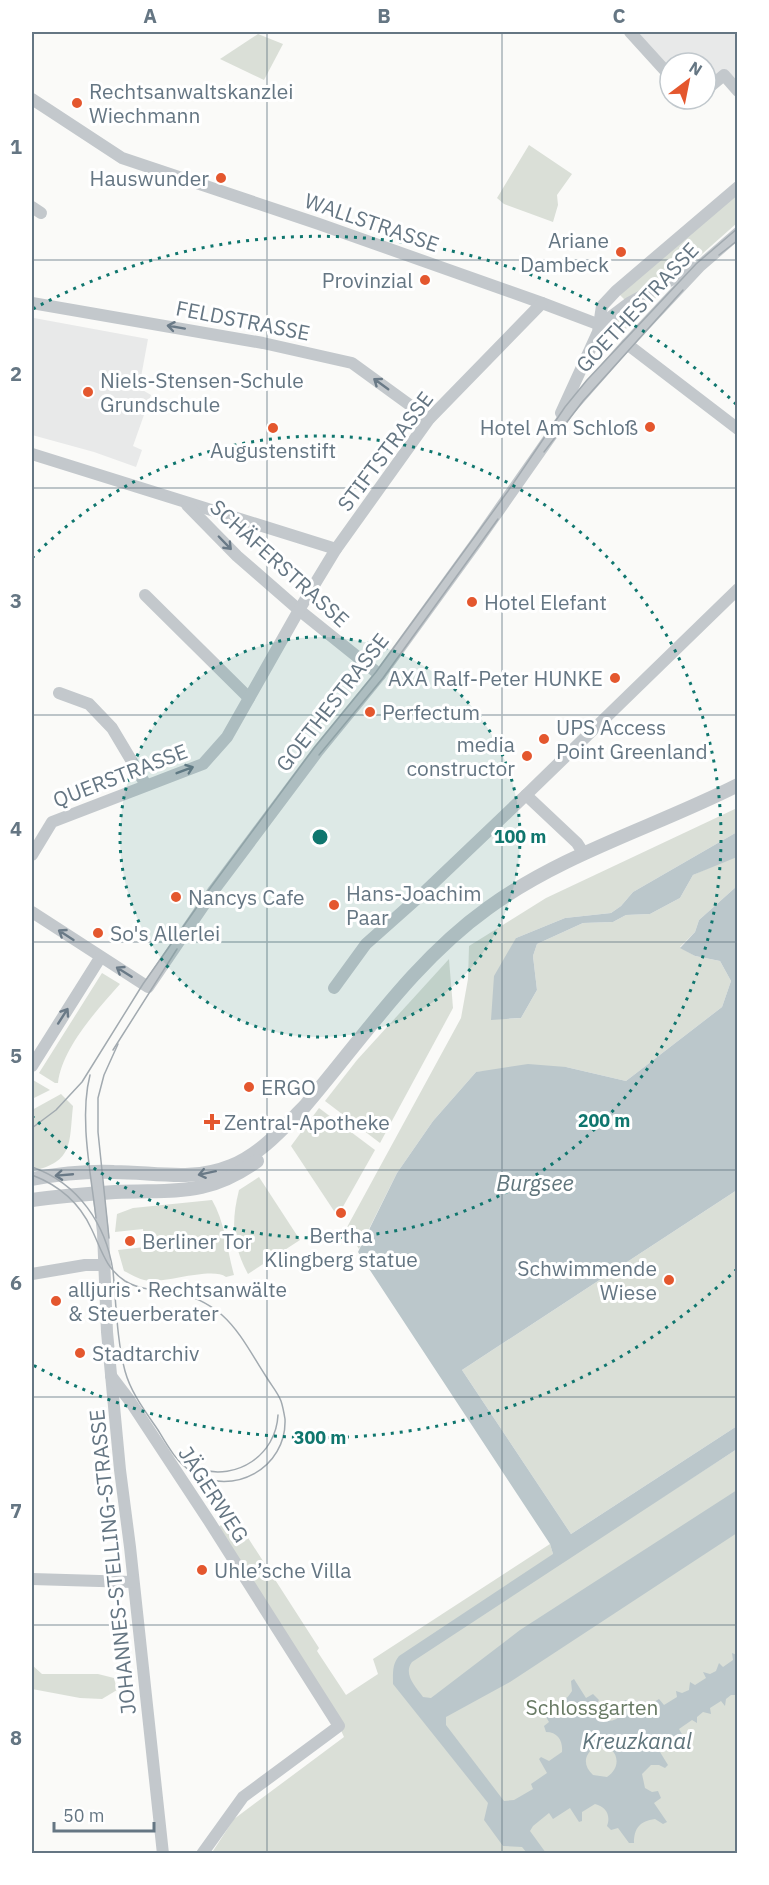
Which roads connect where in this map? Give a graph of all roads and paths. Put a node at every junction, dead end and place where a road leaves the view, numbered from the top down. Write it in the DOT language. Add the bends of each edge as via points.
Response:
graph roads {
  1 [pos="630,32"];
  2 [pos="658,63"];
  3 [pos="718,80"];
  4 [pos="738,91"];
  5 [pos="32,99"];
  6 [pos="738,187"];
  7 [pos="738,233"];
  8 [pos="700,266"];
  9 [pos="32,303"];
  10 [pos="542,303"];
  11 [pos="600,325"];
  12 [pos="627,344"];
  13 [pos="429,419"];
  14 [pos="738,429"];
  15 [pos="548,441"];
  16 [pos="32,454"];
  17 [pos="183,502"];
  18 [pos="336,549"];
  19 [pos="738,589"];
  20 [pos="145,596"];
  21 [pos="299,610"];
  22 [pos="380,675"];
  23 [pos="59,693"];
  24 [pos="249,698"];
  25 [pos="146,785"];
  26 [pos="738,785"];
  27 [pos="526,795"];
  28 [pos="584,854"];
  29 [pos="32,855"];
  30 [pos="32,912"];
  31 [pos="100,958"];
  32 [pos="334,988"];
  33 [pos="32,1066"];
  34 [pos="305,1106"];
  35 [pos="96,1173"];
  36 [pos="32,1179"];
  37 [pos="99,1194"];
  38 [pos="32,1200"];
  39 [pos="105,1265"];
  40 [pos="32,1274"];
  41 [pos="111,1376"];
  42 [pos="32,1579"];
  43 [pos="133,1582"];
  44 [pos="163,1854"];
  45 [pos="202,1854"];
  1 -- 2 [label="street"];
  3 -- 4 [label="street" via="724,75"];
  5 -- 10 [label="street, WALLSTRASSE" via="122,158"];
  6 -- 11 [label="street, GOETHESTRASSE" via="616,291 602,306"];
  7 -- 8 [label="street, GOETHESTRASSE"];
  8 -- 11 [label="street" via="629,303"];
  8 -- 12 [label="street, GOETHESTRASSE"];
  13 -- 9 [label="street, FELDSTRASSE, one-way" via="352,363 263,343"];
  10 -- 11 [label="street, WALLSTRASSE"];
  10 -- 13 [label="street, STIFTSTRASSE"];
  11 -- 15 [label="street, GOETHESTRASSE"];
  12 -- 14 [label="street"];
  12 -- 15 [label="street, GOETHESTRASSE" via="569,410"];
  13 -- 18 [label="street, STIFTSTRASSE"];
  15 -- 22 [label="street, GOETHESTRASSE"];
  16 -- 17 [label="street, SCHÄFERSTRASSE"];
  17 -- 18 [label="street, SCHÄFERSTRASSE"];
  17 -- 21 [label="street, SCHÄFERSTRASSE, one-way"];
  18 -- 21 [label="street, STIFTSTRASSE"];
  19 -- 27 [label="street"];
  20 -- 24 [label="street"];
  21 -- 22 [label="street, SCHÄFERSTRASSE"];
  21 -- 24 [label="street, QUERSTRASSE"];
  22 -- 31 [label="street, GOETHESTRASSE, one-way" via="226,874 147,987"];
  23 -- 25 [label="street" via="89,704 112,728"];
  25 -- 24 [label="street, QUERSTRASSE, one-way" via="203,764 227,737"];
  25 -- 29 [label="street, QUERSTRASSE" via="52,822"];
  26 -- 28 [label="street"];
  27 -- 28 [label="street"];
  27 -- 32 [label="street" via="366,944"];
  28 -- 34 [label="street" via="488,908 445,944 391,1001"];
  31 -- 30 [label="street, one-way"];
  33 -- 31 [label="street, one-way"];
  34 -- 35 [label="street, one-way" via="267,1143 232,1166 183,1177"];
  34 -- 37 [label="street" via="270,1151 220,1183 183,1191"];
  35 -- 36 [label="street, one-way"];
  35 -- 37 [label="street, JOHANNES-STELLING-STRASSE"];
  37 -- 38 [label="street"];
  37 -- 39 [label="street, JOHANNES-STELLING-STRASSE"];
  39 -- 40 [label="street"];
  39 -- 41 [label="street, JOHANNES-STELLING-STRASSE"];
  41 -- 43 [label="street, JOHANNES-STELLING-STRASSE"];
  41 -- 45 [label="street, JÄGERWEG" via="339,1726 243,1797"];
  42 -- 43 [label="street"];
  43 -- 44 [label="street, JOHANNES-STELLING-STRASSE"];
}
